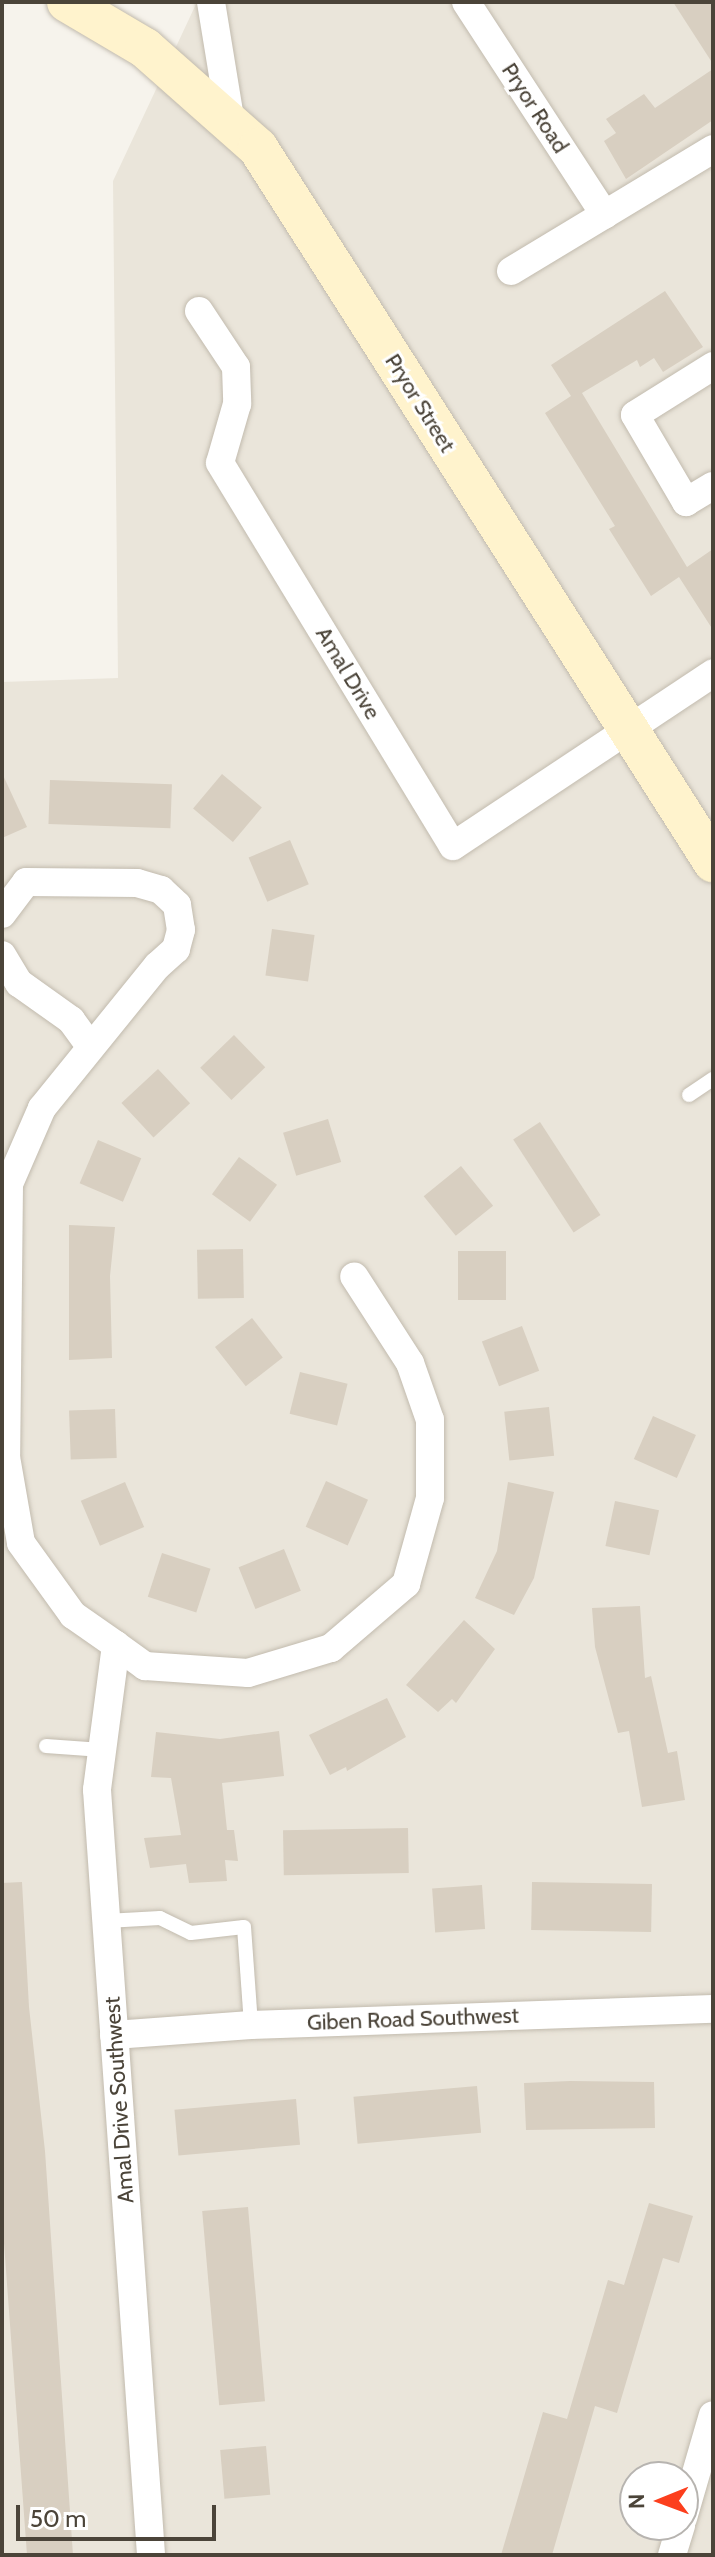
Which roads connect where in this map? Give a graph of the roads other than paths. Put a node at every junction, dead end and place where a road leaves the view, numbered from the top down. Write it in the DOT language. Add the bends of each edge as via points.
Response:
graph roads {
  1 [pos="67,2"];
  2 [pos="211,2"];
  3 [pos="466,2"];
  4 [pos="230,118"];
  5 [pos="713,149"];
  6 [pos="605,215"];
  7 [pos="511,271"];
  8 [pos="199,311"];
  9 [pos="713,366"];
  10 [pos="713,486"];
  11 [pos="713,673"];
  12 [pos="627,729"];
  13 [pos="713,862"];
  14 [pos="2,914"];
  15 [pos="2,955"];
  16 [pos="90,1046"];
  17 [pos="713,1079"];
  18 [pos="689,1095"];
  19 [pos="354,1276"];
  20 [pos="116,1645"];
  21 [pos="46,1746"];
  22 [pos="102,1750"];
  23 [pos="106,1921"];
  24 [pos="713,2009"];
  25 [pos="251,2025"];
  26 [pos="114,2035"];
  27 [pos="712,2423"];
  28 [pos="699,2466"];
  29 [pos="151,2555"];
  1 -- 4 [label="main road, Pryor Street" via="145,48"];
  2 -- 4 [label="street"];
  3 -- 6 [label="street, Pryor Road"];
  4 -- 12 [label="main road, Pryor Street" via="258,148"];
  5 -- 6 [label="street"];
  6 -- 7 [label="street"];
  8 -- 12 [label="street, Amal Drive" via="236,367 237,404 220,463 453,846"];
  9 -- 10 [label="street" via="635,415 686,502"];
  11 -- 12 [label="street"];
  12 -- 13 [label="main road, Pryor Street"];
  14 -- 16 [label="street" via="26,882 137,883 161,890 177,905 181,930 176,949"];
  15 -- 16 [label="street" via="19,983 71,1020"];
  16 -- 20 [label="street" via="42,1108 9,1184 6,1457 21,1543 73,1615"];
  17 -- 18 [label="lane"];
  19 -- 20 [label="street" via="410,1363 430,1420 430,1498 406,1584 331,1648 248,1673 145,1666"];
  20 -- 22 [label="street, Amal Drive Southwest"];
  21 -- 22 [label="lane"];
  22 -- 23 [label="street, Amal Drive Southwest" via="97,1790"];
  23 -- 25 [label="lane" via="160,1918 191,1933 244,1927"];
  23 -- 26 [label="street, Amal Drive Southwest"];
  24 -- 25 [label="street, Giben Road Southwest"];
  25 -- 26 [label="street, Giben Road Southwest"];
  26 -- 29 [label="street, Amal Drive Southwest"];
  27 -- 28 [label="street"];
}
